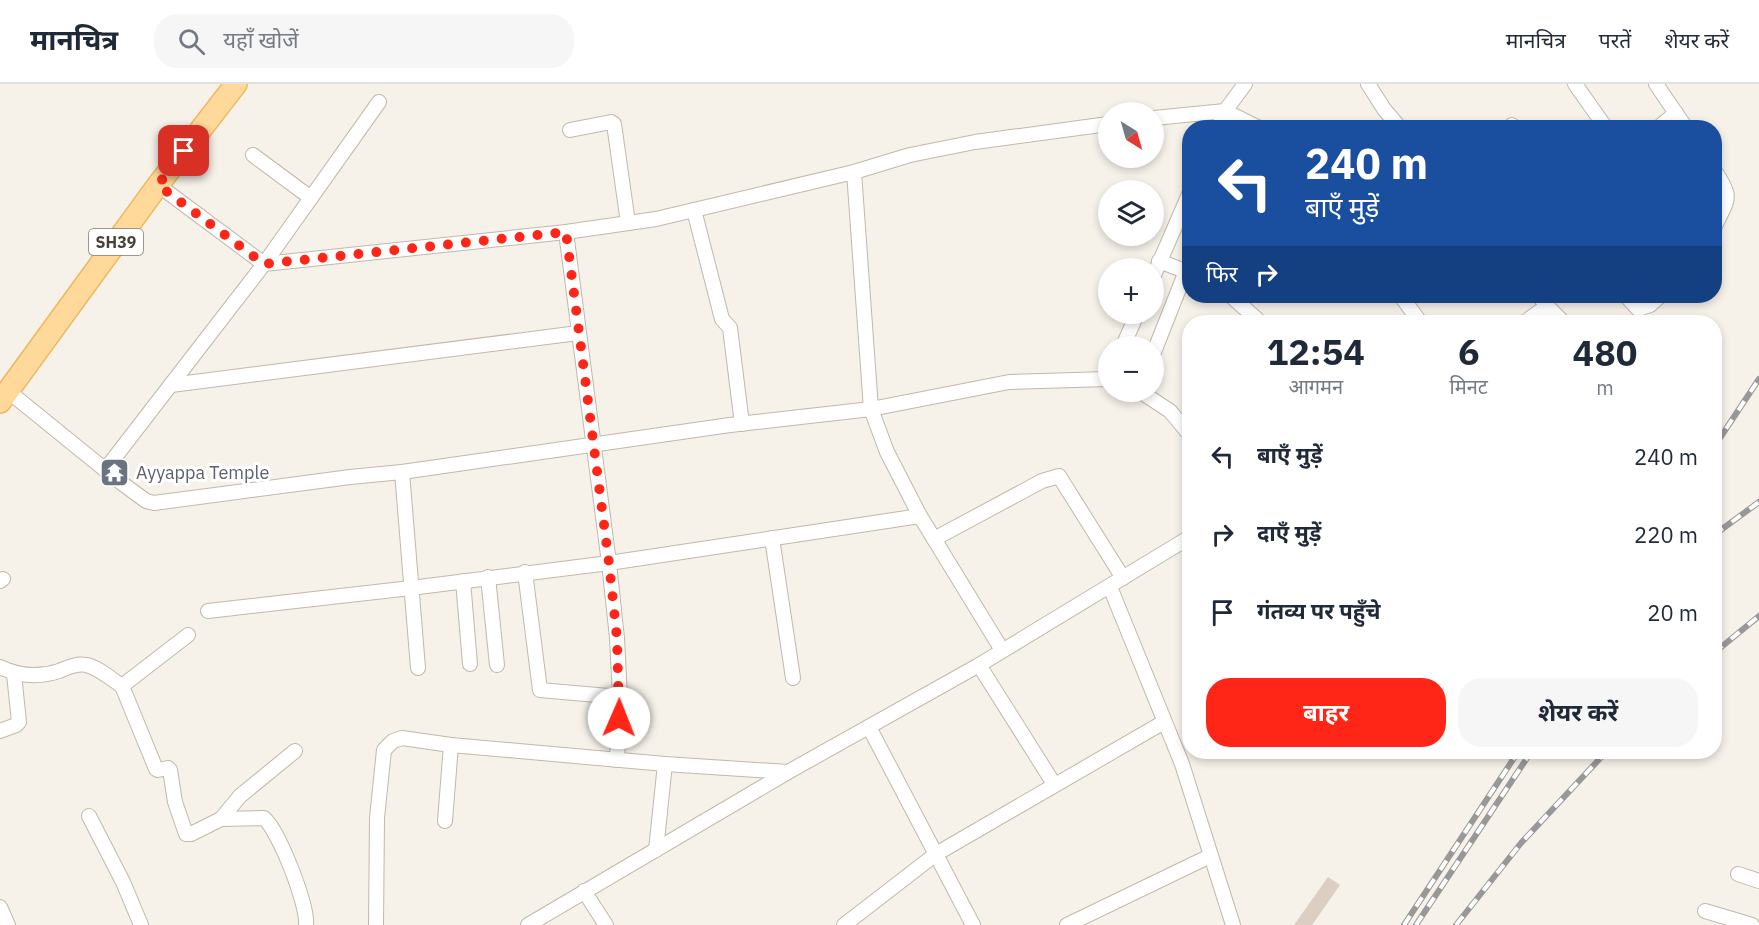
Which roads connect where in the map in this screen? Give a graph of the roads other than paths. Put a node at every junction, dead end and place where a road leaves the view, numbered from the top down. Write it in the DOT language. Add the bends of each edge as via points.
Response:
graph roads {
  1 [pos="236,84"];
  2 [pos="1245,84"];
  3 [pos="1368,84"];
  4 [pos="1575,84"];
  5 [pos="1656,84"];
  6 [pos="378,102"];
  7 [pos="1225,111"];
  8 [pos="1676,113"];
  9 [pos="1164,117"];
  10 [pos="1221,120"];
  11 [pos="1243,120"];
  12 [pos="1394,120"];
  13 [pos="1600,120"];
  14 [pos="1668,120"];
  15 [pos="1681,120"];
  16 [pos="1098,125"];
  17 [pos="570,130"];
  18 [pos="253,155"];
  19 [pos="854,172"];
  20 [pos="1722,181"];
  21 [pos="158,185"];
  22 [pos="310,198"];
  23 [pos="694,210"];
  24 [pos="1182,210"];
  25 [pos="1722,210"];
  26 [pos="628,223"];
  27 [pos="566,232"];
  28 [pos="1161,258"];
  29 [pos="1164,263"];
  30 [pos="264,264"];
  31 [pos="1182,270"];
  32 [pos="1182,286"];
  33 [pos="1239,303"];
  34 [pos="1541,303"];
  35 [pos="1545,303"];
  36 [pos="1632,303"];
  37 [pos="1652,303"];
  38 [pos="1252,315"];
  39 [pos="1531,315"];
  40 [pos="1556,315"];
  41 [pos="578,333"];
  42 [pos="1161,336"];
  43 [pos="1098,379"];
  44 [pos="171,385"];
  45 [pos="4,396"];
  46 [pos="1156,402"];
  47 [pos="871,409"];
  48 [pos="742,424"];
  49 [pos="1182,425"];
  50 [pos="592,446"];
  51 [pos="105,470"];
  52 [pos="402,472"];
  53 [pos="920,516"];
  54 [pos="772,538"];
  55 [pos="934,539"];
  56 [pos="1182,542"];
  57 [pos="609,563"];
  58 [pos="525,572"];
  59 [pos="488,577"];
  60 [pos="1123,578"];
  61 [pos="463,581"];
  62 [pos="1110,586"];
  63 [pos="411,588"];
  64 [pos="208,611"];
  65 [pos="188,635"];
  66 [pos="1002,650"];
  67 [pos="470,664"];
  68 [pos="497,665"];
  69 [pos="979,666"];
  70 [pos="0,667"];
  71 [pos="418,668"];
  72 [pos="14,674"];
  73 [pos="793,678"];
  74 [pos="122,686"];
  75 [pos="620,697"];
  76 [pos="1164,722"];
  77 [pos="869,727"];
  78 [pos="0,731"];
  79 [pos="451,745"];
  80 [pos="295,751"];
  81 [pos="617,760"];
  82 [pos="665,764"];
  83 [pos="788,772"];
  84 [pos="1054,784"];
  85 [pos="89,816"];
  86 [pos="221,819"];
  87 [pos="446,821"];
  88 [pos="656,850"];
  89 [pos="936,854"];
  90 [pos="1210,856"];
  91 [pos="1738,874"];
  92 [pos="1759,880"];
  93 [pos="584,891"];
  94 [pos="0,908"];
  95 [pos="1705,911"];
  96 [pos="8,925"];
  97 [pos="141,925"];
  98 [pos="306,925"];
  99 [pos="376,925"];
  100 [pos="528,925"];
  101 [pos="606,925"];
  102 [pos="844,925"];
  103 [pos="973,925"];
  104 [pos="1067,925"];
  105 [pos="1233,925"];
  106 [pos="1752,925"];
  1 -- 21 [label="main road, SH39"];
  2 -- 7 [label="street"];
  3 -- 12 [label="street"];
  4 -- 13 [label="street"];
  5 -- 8 [label="street"];
  6 -- 22 [label="street"];
  7 -- 9 [label="street"];
  7 -- 10 [label="street"];
  7 -- 11 [label="street"];
  8 -- 14 [label="street"];
  8 -- 15 [label="street"];
  16 -- 19 [label="street" via="975,142 910,155"];
  17 -- 26 [label="street" via="614,123"];
  18 -- 22 [label="street"];
  19 -- 23 [label="street"];
  19 -- 47 [label="street"];
  20 -- 25 [label="street" via="1728,197"];
  21 -- 30 [label="street"];
  21 -- 45 [label="main road, SH39"];
  22 -- 30 [label="street"];
  23 -- 26 [label="street"];
  23 -- 48 [label="street" via="722,319 730,328"];
  24 -- 28 [label="street"];
  26 -- 27 [label="street"];
  27 -- 30 [label="street"];
  27 -- 41 [label="street"];
  29 -- 31 [label="street"];
  30 -- 44 [label="street"];
  32 -- 42 [label="street"];
  33 -- 38 [label="street"];
  34 -- 39 [label="street"];
  35 -- 40 [label="street"];
  36 -- 37 [label="street" via="1638,309"];
  41 -- 44 [label="street"];
  41 -- 50 [label="street"];
  43 -- 47 [label="street" via="1009,382"];
  44 -- 51 [label="street"];
  45 -- 51 [label="street"];
  46 -- 49 [label="street"];
  47 -- 48 [label="street"];
  47 -- 53 [label="street" via="887,453"];
  48 -- 50 [label="street"];
  50 -- 52 [label="street"];
  50 -- 57 [label="street"];
  51 -- 52 [label="street" via="154,503"];
  52 -- 63 [label="street"];
  53 -- 54 [label="street"];
  53 -- 55 [label="street"];
  54 -- 57 [label="street"];
  54 -- 73 [label="street"];
  55 -- 60 [label="street" via="1042,481 1059,476"];
  55 -- 66 [label="street"];
  56 -- 60 [label="street"];
  57 -- 58 [label="street"];
  57 -- 75 [label="street"];
  58 -- 59 [label="street"];
  58 -- 75 [label="street" via="540,690"];
  59 -- 61 [label="street"];
  59 -- 68 [label="street"];
  60 -- 62 [label="street"];
  61 -- 63 [label="street"];
  61 -- 67 [label="street"];
  62 -- 66 [label="street"];
  62 -- 76 [label="street"];
  63 -- 64 [label="street"];
  63 -- 71 [label="street"];
  65 -- 74 [label="street"];
  66 -- 69 [label="street"];
  69 -- 77 [label="street"];
  69 -- 84 [label="street"];
  70 -- 72 [label="street"];
  72 -- 74 [label="street" via="34,676 84,664"];
  72 -- 78 [label="street" via="19,722"];
  74 -- 86 [label="street" via="156,769 170,770 186,834"];
  75 -- 81 [label="street"];
  76 -- 84 [label="street"];
  76 -- 90 [label="street" via="1182,764"];
  77 -- 83 [label="street"];
  77 -- 89 [label="street"];
  79 -- 81 [label="street"];
  79 -- 87 [label="street"];
  79 -- 99 [label="street" via="402,738 384,750 377,818"];
  80 -- 86 [label="street" via="240,796"];
  81 -- 82 [label="street"];
  82 -- 83 [label="street"];
  82 -- 88 [label="street"];
  83 -- 88 [label="street"];
  84 -- 89 [label="street"];
  85 -- 97 [label="street"];
  86 -- 98 [label="street" via="259,817 268,822 294,877"];
  88 -- 93 [label="street"];
  89 -- 102 [label="street"];
  89 -- 103 [label="street"];
  90 -- 104 [label="street"];
  90 -- 105 [label="street"];
  91 -- 92 [label="street"];
  93 -- 100 [label="street"];
  93 -- 101 [label="street"];
  94 -- 96 [label="street"];
  95 -- 106 [label="street"];
}
